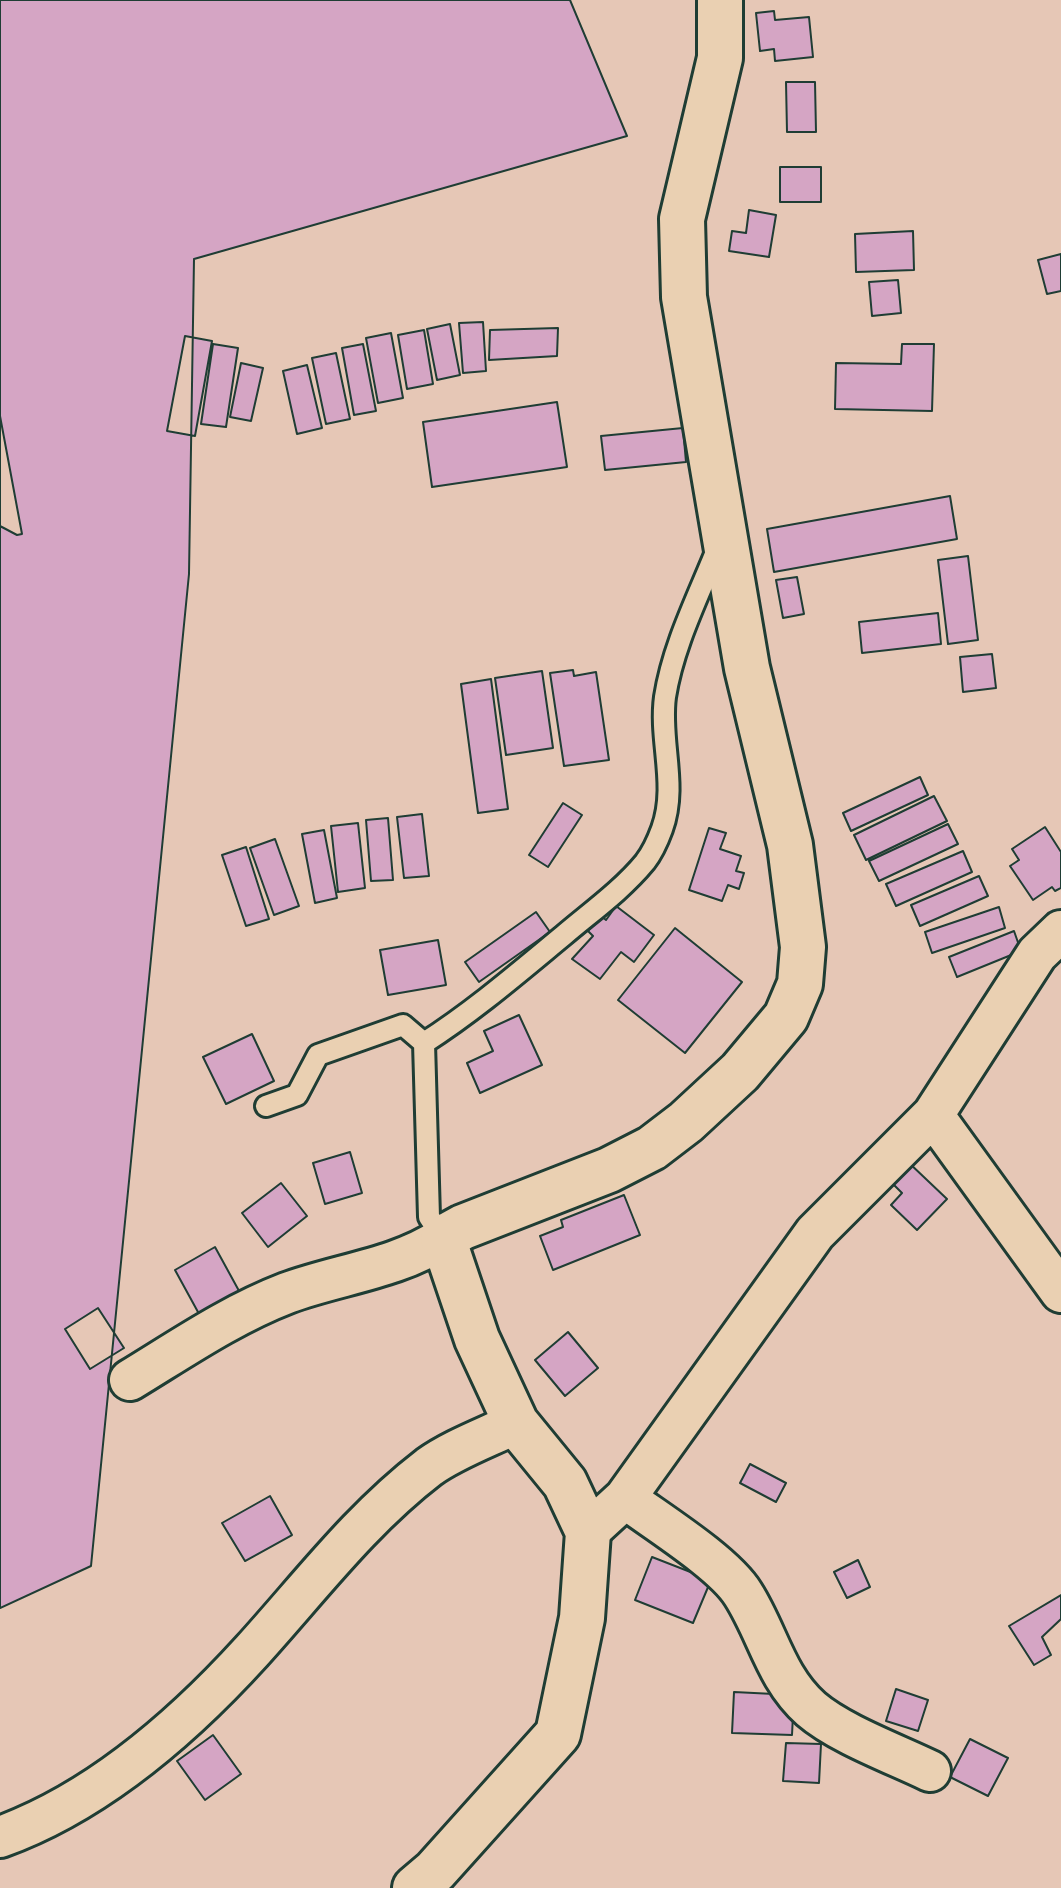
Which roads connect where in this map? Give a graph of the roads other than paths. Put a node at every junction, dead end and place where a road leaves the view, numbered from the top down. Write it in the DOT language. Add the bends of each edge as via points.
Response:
graph roads {
  1 [pos="720,0"];
  2 [pos="722,537"];
  3 [pos="1061,931"];
  4 [pos="424,1043"];
  5 [pos="266,1106"];
  6 [pos="933,1115"];
  7 [pos="443,1238"];
  8 [pos="1061,1292"];
  9 [pos="130,1380"];
  10 [pos="516,1423"];
  11 [pos="625,1498"];
  12 [pos="588,1532"];
  13 [pos="930,1771"];
  14 [pos="0,1837"];
  15 [pos="415,1888"];
  1 -- 2 [label="street" via="720,58 688,184 681,259"];
  2 -- 4 [label="lane" via="675,656 665,697 663,738 671,774 663,826 648,859 516,975"];
  2 -- 7 [label="street" via="790,845 803,947 800,984 786,1017 740,1072 652,1148"];
  3 -- 6 [label="street" via="1037,954"];
  4 -- 5 [label="lane" via="403,1025 318,1055 297,1095"];
  4 -- 7 [label="lane" via="429,1217"];
  6 -- 8 [label="street"];
  6 -- 11 [label="street" via="815,1233"];
  7 -- 9 [label="street" via="420,1253 287,1293 227,1320"];
  7 -- 10 [label="street" via="477,1339"];
  10 -- 12 [label="street" via="565,1483"];
  10 -- 14 [label="street" via="431,1466 352,1534 250,1653 144,1754 43,1821"];
  11 -- 12 [label="street"];
  11 -- 13 [label="street" via="742,1592 789,1687 813,1711"];
  12 -- 15 [label="street" via="582,1618 558,1734"];
}
